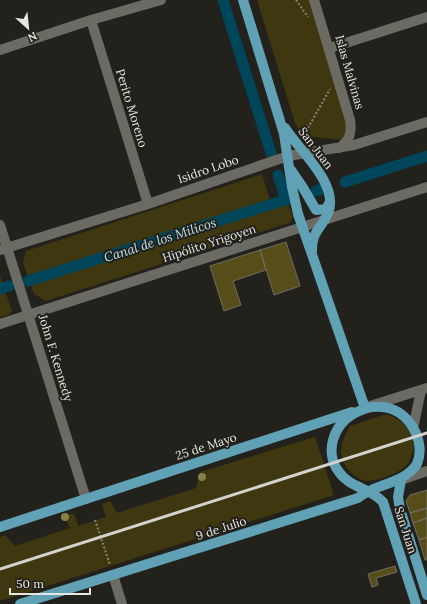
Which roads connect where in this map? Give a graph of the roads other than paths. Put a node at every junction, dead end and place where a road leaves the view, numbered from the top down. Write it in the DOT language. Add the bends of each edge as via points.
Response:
graph roads {
  1 [pos="161,0"];
  2 [pos="243,0"];
  3 [pos="314,0"];
  4 [pos="427,17"];
  5 [pos="91,20"];
  6 [pos="330,48"];
  7 [pos="0,50"];
  8 [pos="281,122"];
  9 [pos="427,122"];
  10 [pos="339,148"];
  11 [pos="304,153"];
  12 [pos="288,156"];
  13 [pos="289,167"];
  14 [pos="427,187"];
  15 [pos="331,202"];
  16 [pos="148,204"];
  17 [pos="325,219"];
  18 [pos="0,225"];
  19 [pos="302,227"];
  20 [pos="4,249"];
  21 [pos="312,258"];
  22 [pos="29,315"];
  23 [pos="0,324"];
  24 [pos="424,389"];
  25 [pos="365,408"];
  26 [pos="414,424"];
  27 [pos="427,471"];
  28 [pos="401,480"];
  29 [pos="366,491"];
  30 [pos="86,499"];
  31 [pos="0,527"];
  32 [pos="111,571"];
  33 [pos="427,595"];
  34 [pos="20,604"];
  35 [pos="122,604"];
  36 [pos="416,604"];
  1 -- 5 [label="street"];
  2 -- 8 [label="main road, San Juan"];
  3 -- 6 [label="street, Islas Malvinas"];
  4 -- 6 [label="street"];
  5 -- 7 [label="street"];
  5 -- 16 [label="street, Perito Moreno"];
  6 -- 10 [label="street, Islas Malvinas" via="352,128 348,141"];
  8 -- 11 [label="main road, San Juan"];
  8 -- 12 [label="main road, San Juan"];
  9 -- 10 [label="street, Isidro Lobo"];
  10 -- 11 [label="street, Isidro Lobo"];
  11 -- 12 [label="street, Isidro Lobo"];
  11 -- 15 [label="main road, San Juan" via="324,179"];
  12 -- 13 [label="main road, San Juan"];
  12 -- 16 [label="street, Isidro Lobo"];
  13 -- 15 [label="main road" via="316,210 326,208"];
  13 -- 19 [label="main road, San Juan"];
  14 -- 17 [label="street, Hipólito Yrigoyen"];
  15 -- 17 [label="main road, San Juan"];
  16 -- 20 [label="street, Isidro Lobo"];
  17 -- 19 [label="street, Hipólito Yrigoyen"];
  17 -- 21 [label="main road, San Juan" via="311,243"];
  18 -- 20 [label="street, John F. Kennedy"];
  19 -- 21 [label="main road, San Juan"];
  19 -- 22 [label="street, Hipólito Yrigoyen"];
  20 -- 22 [label="street, John F. Kennedy"];
  21 -- 25 [label="main road, San Juan"];
  22 -- 23 [label="street, Hipólito Yrigoyen"];
  22 -- 30 [label="street, John F. Kennedy"];
  24 -- 25 [label="street, 25 de Mayo"];
  24 -- 26 [label="street, 25 de Mayo"];
  25 -- 26 [label="main road, San Juan" via="393,409"];
  25 -- 29 [label="main road, San Juan" via="348,417 341,425 334,437 332,452 333,463 339,473 348,482"];
  25 -- 30 [label="main road, 25 de Mayo"];
  26 -- 28 [label="main road" via="420,435 422,452 418,463"];
  27 -- 28 [label="street, 9 de Julio"];
  28 -- 29 [label="main road, 9 de Julio"];
  28 -- 33 [label="main road, San Juan" via="398,497 400,510"];
  29 -- 32 [label="main road, 9 de Julio" via="358,498"];
  29 -- 36 [label="main road, San Juan" via="377,495 383,502"];
  30 -- 31 [label="main road, 25 de Mayo"];
  32 -- 34 [label="main road, 9 de Julio"];
  32 -- 35 [label="street"];
}
